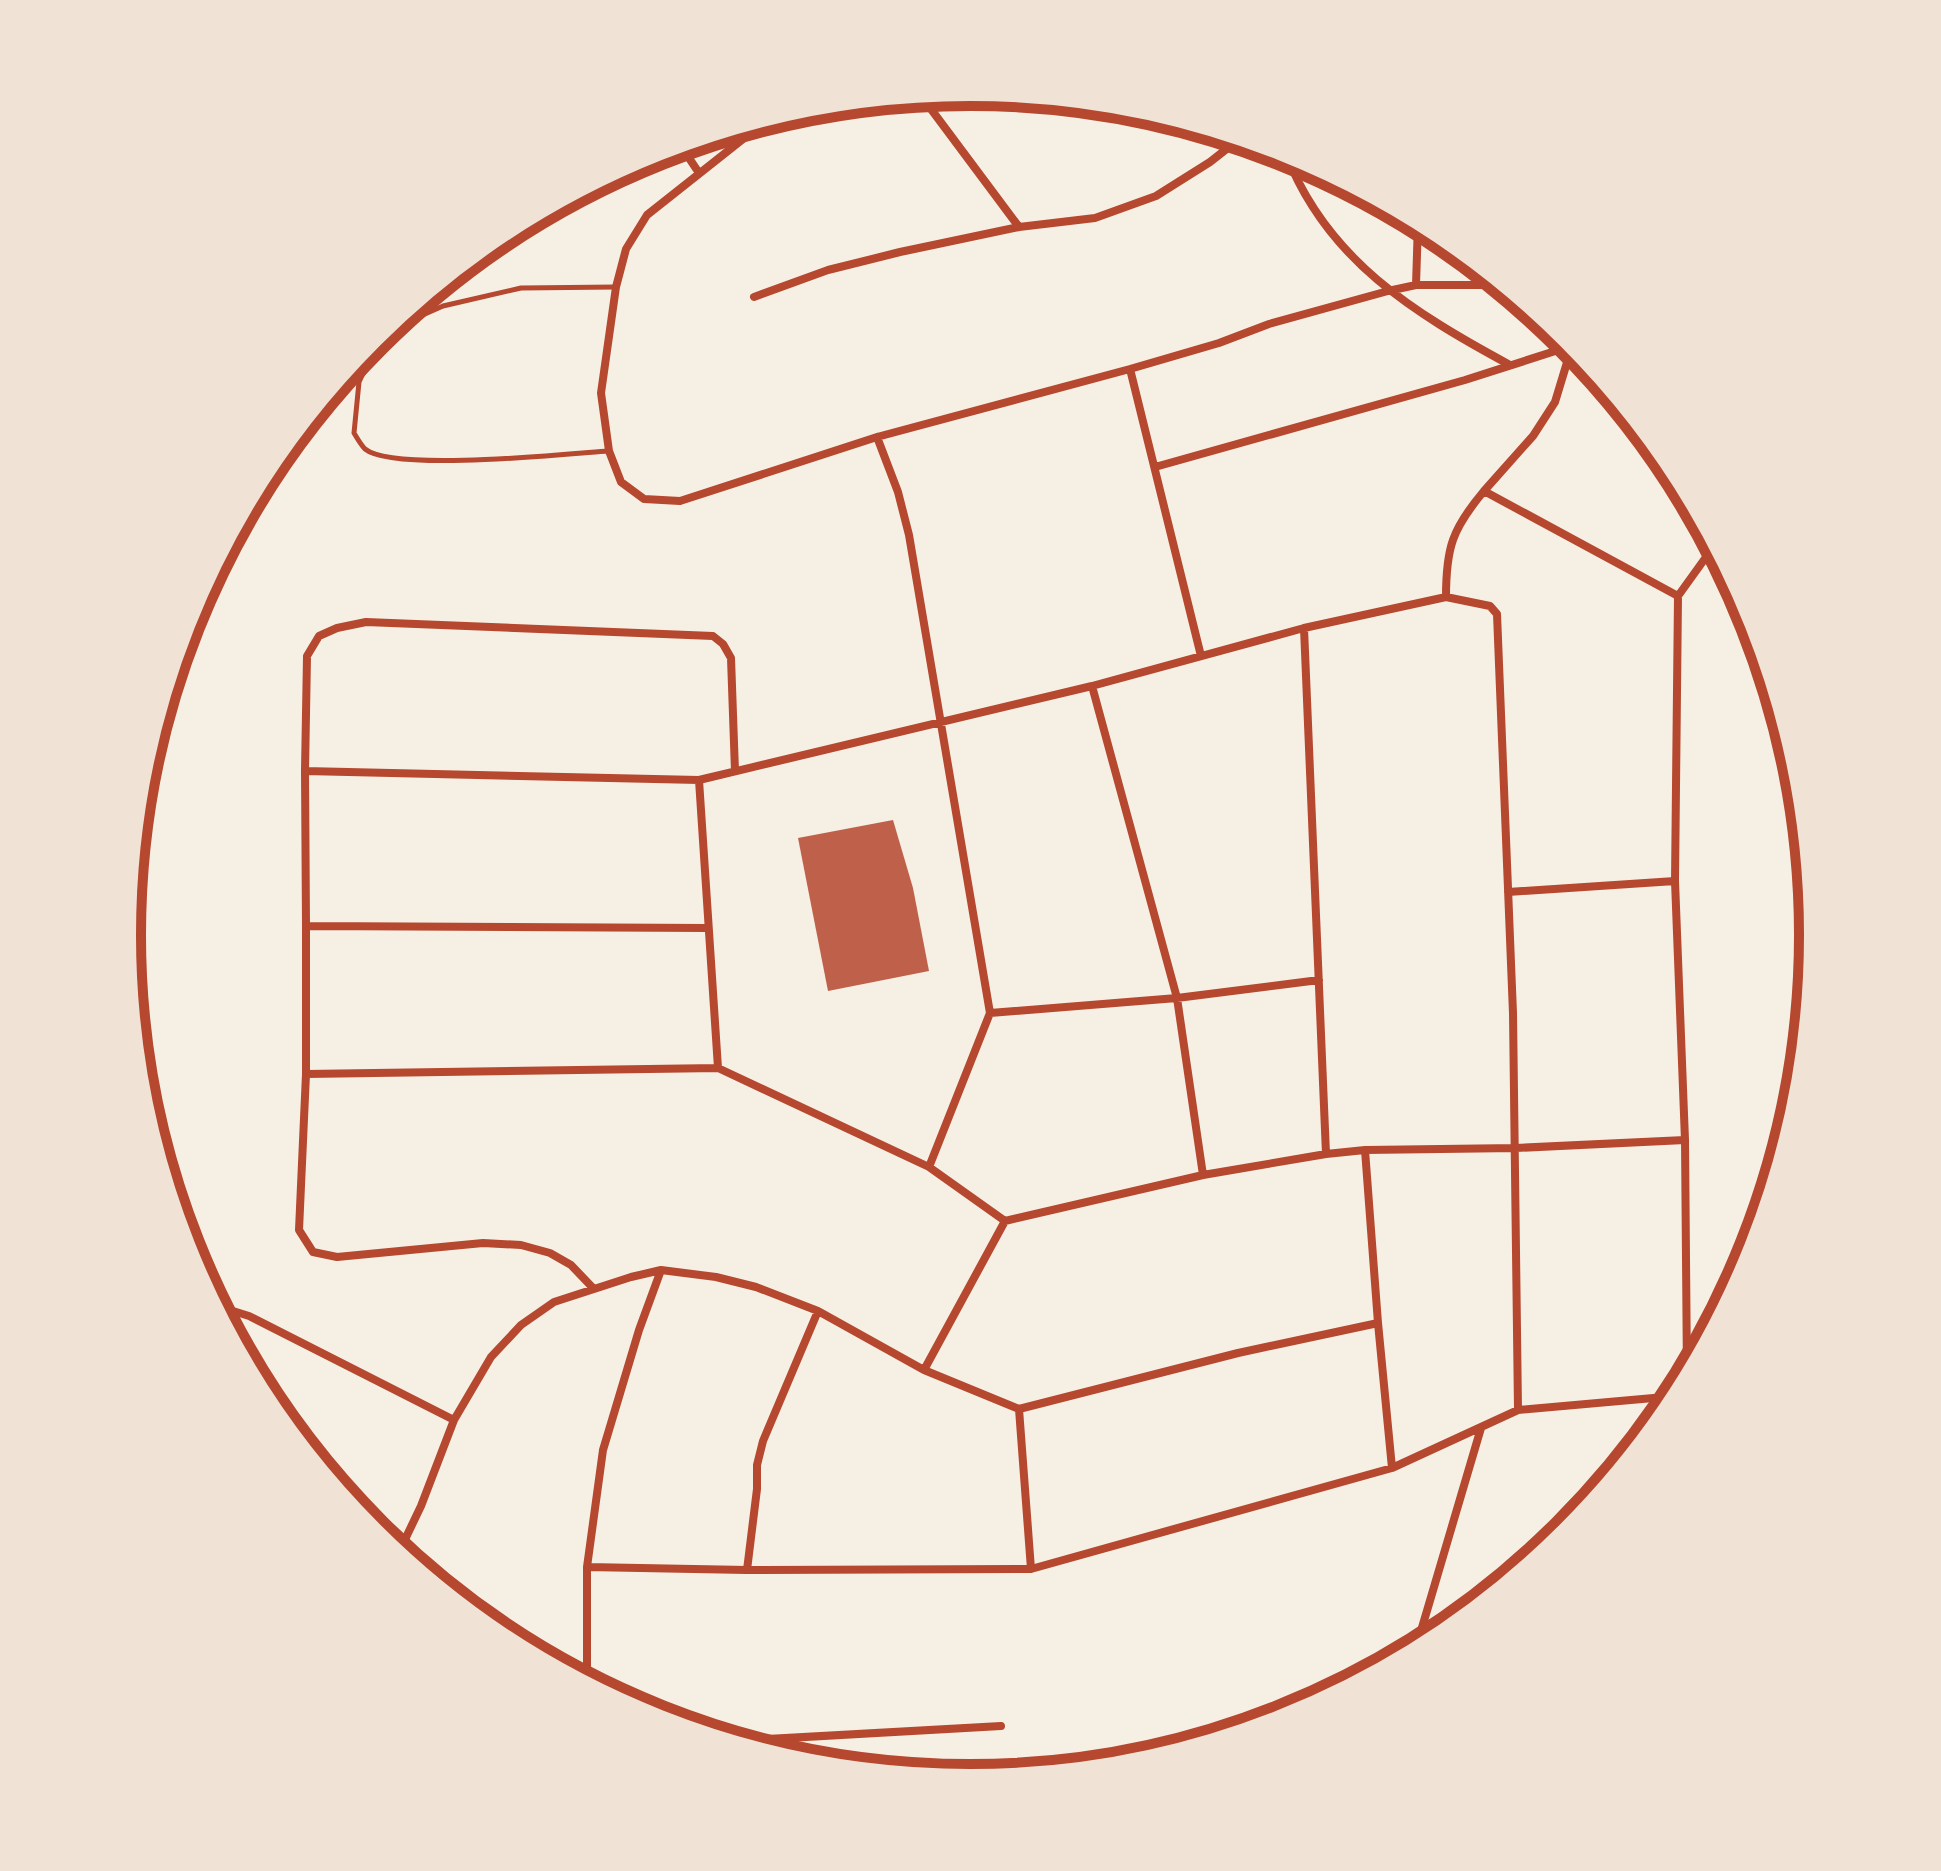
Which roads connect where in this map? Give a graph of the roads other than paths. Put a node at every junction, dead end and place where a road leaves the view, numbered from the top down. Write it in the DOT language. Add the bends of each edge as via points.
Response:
graph roads {
  1 [pos="930,107"];
  2 [pos="744,138"];
  3 [pos="1229,147"];
  4 [pos="688,156"];
  5 [pos="1293,171"];
  6 [pos="699,173"];
  7 [pos="1019,227"];
  8 [pos="1418,238"];
  9 [pos="1416,285"];
  10 [pos="1485,285"];
  11 [pos="616,287"];
  12 [pos="1388,291"];
  13 [pos="754,297"];
  14 [pos="419,317"];
  15 [pos="1558,350"];
  16 [pos="1567,360"];
  17 [pos="1510,365"];
  18 [pos="1130,369"];
  19 [pos="365,370"];
  20 [pos="877,437"];
  21 [pos="609,451"];
  22 [pos="1155,467"];
  23 [pos="1484,491"];
  24 [pos="1707,556"];
  25 [pos="1678,596"];
  26 [pos="1446,597"];
  27 [pos="1304,628"];
  28 [pos="1201,656"];
  29 [pos="1092,686"];
  30 [pos="940,720"];
  31 [pos="305,771"];
  32 [pos="735,771"];
  33 [pos="699,780"];
  34 [pos="1675,881"];
  35 [pos="1508,892"];
  36 [pos="306,926"];
  37 [pos="707,928"];
  38 [pos="1319,980"];
  39 [pos="1177,998"];
  40 [pos="990,1013"];
  41 [pos="718,1068"];
  42 [pos="306,1074"];
  43 [pos="1685,1140"];
  44 [pos="1516,1148"];
  45 [pos="1365,1150"];
  46 [pos="1326,1154"];
  47 [pos="929,1167"];
  48 [pos="1203,1175"];
  49 [pos="1005,1221"];
  50 [pos="661,1270"];
  51 [pos="593,1288"];
  52 [pos="231,1311"];
  53 [pos="818,1311"];
  54 [pos="1378,1323"];
  55 [pos="1687,1353"];
  56 [pos="924,1370"];
  57 [pos="1659,1398"];
  58 [pos="1019,1409"];
  59 [pos="1518,1410"];
  60 [pos="454,1420"];
  61 [pos="1481,1428"];
  62 [pos="1392,1468"];
  63 [pos="404,1541"];
  64 [pos="587,1567"];
  65 [pos="1031,1569"];
  66 [pos="747,1570"];
  67 [pos="1421,1631"];
  68 [pos="587,1670"];
  69 [pos="1001,1726"];
  70 [pos="766,1739"];
  1 -- 7 [label="street"];
  2 -- 6 [label="street"];
  3 -- 7 [label="street" via="1156,196 1095,218"];
  4 -- 6 [label="street"];
  5 -- 12 [label="street" via="1330,232"];
  6 -- 11 [label="street" via="647,215 626,249"];
  7 -- 13 [label="street" via="828,270"];
  8 -- 9 [label="street"];
  9 -- 10 [label="street"];
  9 -- 12 [label="street"];
  11 -- 14 [label="lane" via="521,288"];
  11 -- 21 [label="street" via="601,393"];
  12 -- 17 [label="street"];
  12 -- 18 [label="street"];
  15 -- 17 [label="street"];
  16 -- 23 [label="street" via="1555,402 1533,436"];
  17 -- 22 [label="street"];
  18 -- 20 [label="street"];
  18 -- 22 [label="street"];
  19 -- 21 [label="lane" via="354,433 366,450 391,457 477,461"];
  20 -- 21 [label="street" via="680,501 644,499 621,482"];
  20 -- 30 [label="street" via="909,535"];
  22 -- 28 [label="street"];
  23 -- 25 [label="street"];
  23 -- 26 [label="street" via="1451,542"];
  24 -- 25 [label="street"];
  25 -- 34 [label="street"];
  26 -- 27 [label="street"];
  26 -- 35 [label="street" via="1490,606 1497,614"];
  27 -- 28 [label="street"];
  27 -- 38 [label="street"];
  28 -- 29 [label="street"];
  29 -- 30 [label="street"];
  29 -- 39 [label="street"];
  30 -- 32 [label="street"];
  30 -- 40 [label="street"];
  31 -- 32 [label="street" via="307,656 319,636 366,622 713,636 731,658"];
  31 -- 33 [label="street"];
  31 -- 36 [label="street"];
  32 -- 33 [label="street"];
  33 -- 37 [label="street"];
  34 -- 35 [label="street"];
  34 -- 43 [label="street"];
  35 -- 44 [label="street"];
  36 -- 37 [label="street"];
  36 -- 42 [label="street"];
  37 -- 41 [label="street"];
  38 -- 39 [label="street"];
  38 -- 46 [label="street"];
  39 -- 40 [label="street"];
  39 -- 48 [label="street"];
  40 -- 47 [label="street"];
  41 -- 42 [label="street"];
  41 -- 47 [label="street"];
  42 -- 51 [label="street" via="299,1230 313,1252 337,1257 483,1243 521,1245 571,1265"];
  43 -- 44 [label="street"];
  43 -- 55 [label="street"];
  44 -- 45 [label="street"];
  44 -- 59 [label="street"];
  45 -- 46 [label="street"];
  45 -- 54 [label="street"];
  46 -- 48 [label="street"];
  47 -- 49 [label="street"];
  48 -- 49 [label="street"];
  49 -- 56 [label="street"];
  50 -- 51 [label="street"];
  50 -- 53 [label="street" via="756,1287"];
  50 -- 64 [label="street" via="603,1450"];
  51 -- 60 [label="street" via="554,1302 521,1325 491,1357"];
  52 -- 60 [label="street"];
  53 -- 56 [label="street"];
  53 -- 66 [label="street" via="763,1441"];
  54 -- 58 [label="street"];
  54 -- 62 [label="street"];
  56 -- 58 [label="street"];
  57 -- 59 [label="street"];
  58 -- 65 [label="street"];
  59 -- 61 [label="street"];
  60 -- 63 [label="street"];
  61 -- 62 [label="street"];
  61 -- 67 [label="street"];
  62 -- 65 [label="street"];
  64 -- 66 [label="street"];
  64 -- 68 [label="street"];
  65 -- 66 [label="street"];
  69 -- 70 [label="street"];
}
